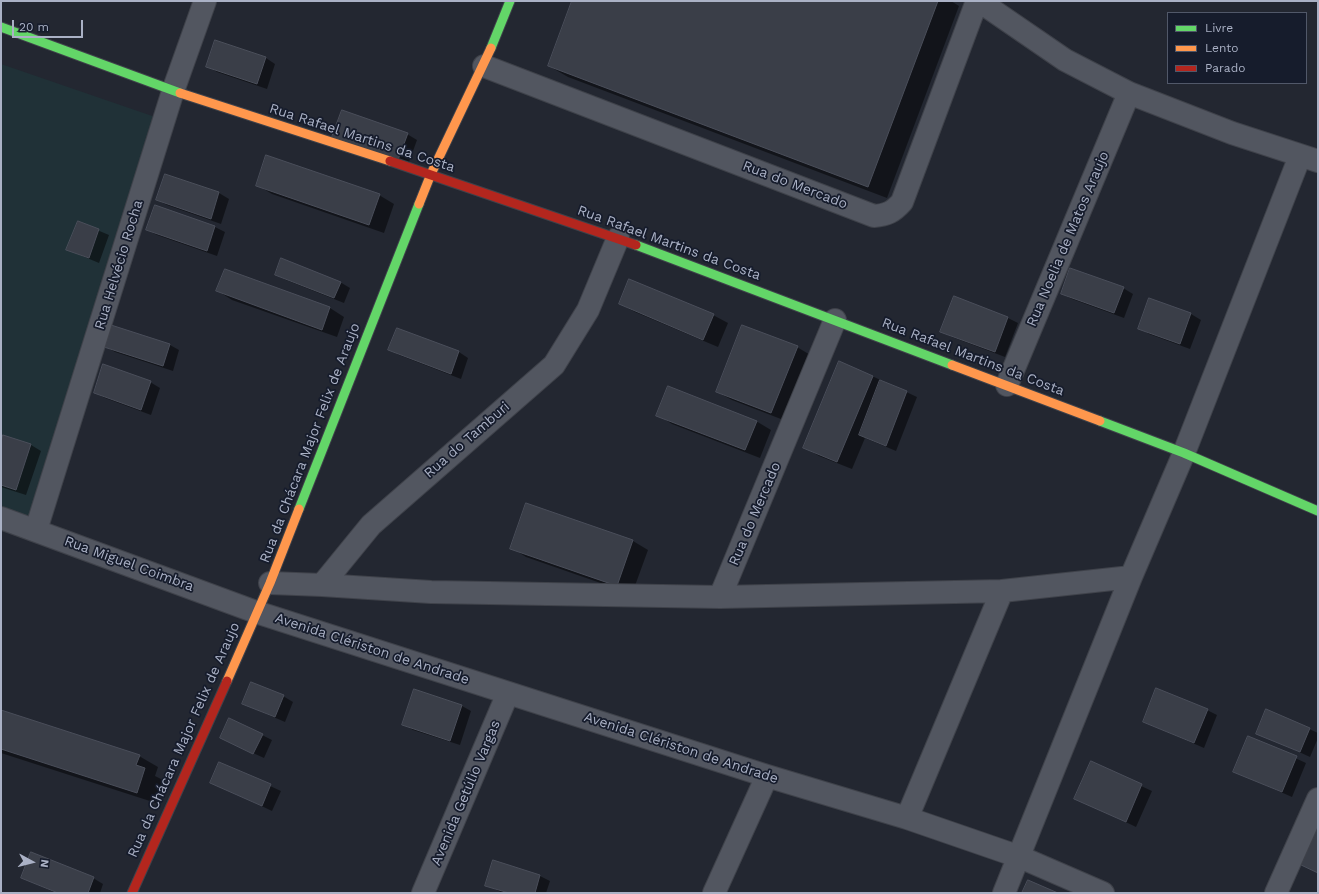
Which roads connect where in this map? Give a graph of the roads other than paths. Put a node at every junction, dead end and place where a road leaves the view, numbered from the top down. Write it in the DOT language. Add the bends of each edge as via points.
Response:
graph roads {
  1 [pos="205,1"];
  2 [pos="510,1"];
  3 [pos="978,1"];
  4 [pos="1,27"];
  5 [pos="484,66"];
  6 [pos="173,91"];
  7 [pos="1129,93"];
  8 [pos="1309,158"];
  9 [pos="431,174"];
  10 [pos="618,238"];
  11 [pos="835,320"];
  12 [pos="1007,385"];
  13 [pos="1184,453"];
  14 [pos="1318,511"];
  15 [pos="1,518"];
  16 [pos="36,530"];
  17 [pos="1131,577"];
  18 [pos="270,583"];
  19 [pos="322,585"];
  20 [pos="1002,591"];
  21 [pos="720,597"];
  22 [pos="256,612"];
  23 [pos="508,693"];
  24 [pos="767,776"];
  25 [pos="1318,799"];
  26 [pos="907,818"];
  27 [pos="1020,857"];
  28 [pos="132,893"];
  29 [pos="423,893"];
  30 [pos="714,893"];
  31 [pos="1004,893"];
  32 [pos="1103,893"];
  33 [pos="1276,893"];
  1 -- 6 [label="street, Rua Helvécio Rocha"];
  2 -- 5 [label="street, Rua da Chácara Major Felix de Araujo"];
  3 -- 5 [label="street, Rua do Mercado" via="902,202 886,215 874,216"];
  3 -- 7 [label="street" via="1065,60"];
  4 -- 6 [label="street, Rua Rafael Martins da Costa"];
  5 -- 9 [label="street, Rua da Chácara Major Felix de Araujo"];
  6 -- 9 [label="street, Rua Rafael Martins da Costa"];
  6 -- 16 [label="street, Rua Helvécio Rocha"];
  7 -- 8 [label="street" via="1232,133"];
  7 -- 12 [label="street, Rua Noelia de Matos Araujo"];
  8 -- 13 [label="street"];
  9 -- 10 [label="street, Rua Rafael Martins da Costa"];
  9 -- 18 [label="street, Rua da Chácara Major Felix de Araujo"];
  10 -- 11 [label="street, Rua Rafael Martins da Costa"];
  10 -- 19 [label="street, Rua do Tamburi" via="588,310 554,365 371,525"];
  11 -- 12 [label="street, Rua Rafael Martins da Costa"];
  11 -- 21 [label="street, Rua do Mercado"];
  12 -- 13 [label="street, Rua Rafael Martins da Costa"];
  13 -- 14 [label="street, Rua Rafael Martins da Costa"];
  13 -- 17 [label="street"];
  15 -- 16 [label="street, Rua Miguel Coimbra"];
  16 -- 22 [label="street, Rua Miguel Coimbra"];
  17 -- 20 [label="street"];
  17 -- 27 [label="street"];
  18 -- 19 [label="street"];
  18 -- 22 [label="street, Rua da Chácara Major Felix de Araujo"];
  19 -- 21 [label="street" via="431,592"];
  20 -- 21 [label="street"];
  20 -- 26 [label="street"];
  22 -- 23 [label="street, Avenida Clériston de Andrade"];
  22 -- 28 [label="street, Rua da Chácara Major Felix de Araujo"];
  23 -- 24 [label="street, Avenida Clériston de Andrade"];
  23 -- 29 [label="street, Avenida Getúlio Vargas"];
  24 -- 26 [label="street, Avenida Clériston de Andrade"];
  24 -- 30 [label="street"];
  25 -- 33 [label="street"];
  26 -- 27 [label="street, Avenida Clériston de Andrade"];
  27 -- 31 [label="street"];
  27 -- 32 [label="street, Avenida Clériston de Andrade"];
}
